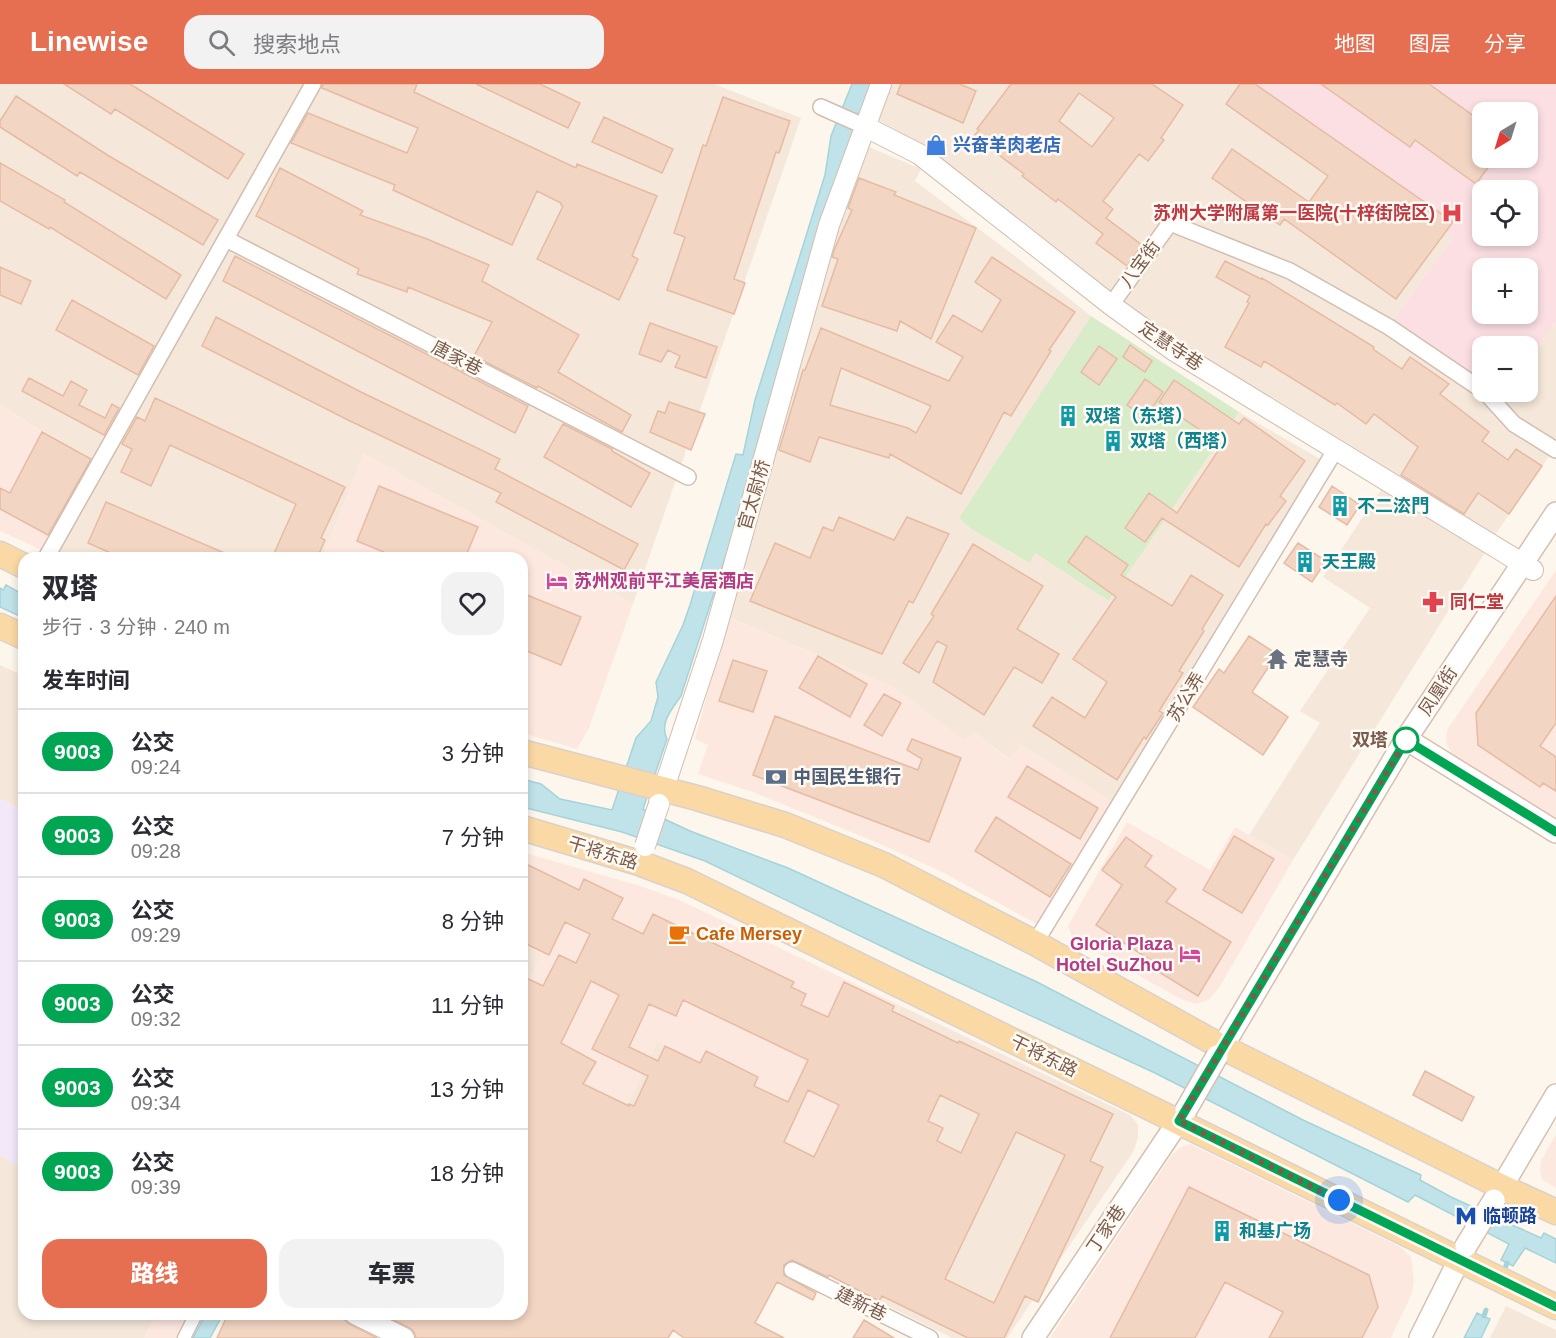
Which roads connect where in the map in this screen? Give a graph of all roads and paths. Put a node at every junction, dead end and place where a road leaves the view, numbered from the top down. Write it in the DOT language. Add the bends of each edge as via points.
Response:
graph roads {
  1 [pos="313,84"];
  2 [pos="881,84"];
  3 [pos="821,107"];
  4 [pos="862,125"];
  5 [pos="226,239"];
  6 [pos="1110,305"];
  7 [pos="1472,384"];
  8 [pos="1493,402"];
  9 [pos="1336,449"];
  10 [pos="1556,450"];
  11 [pos="688,477"];
  12 [pos="1556,513"];
  13 [pos="1556,536"];
  14 [pos="49,552"];
  15 [pos="0,554"];
  16 [pos="18,563"];
  17 [pos="1528,566"];
  18 [pos="0,627"];
  19 [pos="18,635"];
  20 [pos="1412,743"];
  21 [pos="528,754"];
  22 [pos="659,794"];
  23 [pos="528,829"];
  24 [pos="1556,832"];
  25 [pos="642,854"];
  26 [pos="1035,943"];
  27 [pos="1220,1051"];
  28 [pos="1556,1095"];
  29 [pos="1182,1115"];
  30 [pos="1498,1193"];
  31 [pos="1556,1212"];
  32 [pos="1462,1253"];
  33 [pos="792,1270"];
  34 [pos="1556,1307"];
  35 [pos="193,1320"];
  36 [pos="367,1320"];
  37 [pos="184,1338"];
  38 [pos="404,1338"];
  39 [pos="930,1338"];
  40 [pos="1033,1338"];
  41 [pos="1420,1338"];
  1 -- 5 [label="street"];
  2 -- 4 [label="street, 官太尉桥"];
  3 -- 4 [label="street, 定慧寺巷"];
  4 -- 6 [label="street, 定慧寺巷" via="919,154"];
  4 -- 22 [label="street, 官太尉桥" via="829,225 713,640"];
  5 -- 11 [label="street, 唐家巷"];
  5 -- 14 [label="street"];
  6 -- 7 [label="street, 八宝街" via="1170,223 1290,271 1389,327"];
  6 -- 9 [label="street, 定慧寺巷" via="1173,350"];
  8 -- 10 [label="street" via="1514,424"];
  9 -- 17 [label="street, 定慧寺巷"];
  9 -- 26 [label="street, 苏公弄"];
  12 -- 17 [label="main road, 凤凰街"];
  13 -- 17 [label="main road, 凤凰街"];
  15 -- 16 [label="main road"];
  17 -- 20 [label="main road, 凤凰街"];
  18 -- 19 [label="main road"];
  20 -- 24 [label="main road"];
  20 -- 27 [label="main road, 凤凰街"];
  21 -- 22 [label="main road" via="606,774"];
  22 -- 25 [label="street, 官太尉桥, bridge"];
  22 -- 26 [label="main road" via="784,825 884,865"];
  23 -- 25 [label="main road, 干将东路"];
  25 -- 29 [label="main road, 干将东路" via="687,881 861,968"];
  26 -- 27 [label="main road"];
  27 -- 29 [label="main road, 凤凰街, bridge"];
  27 -- 30 [label="main road"];
  28 -- 30 [label="main road"];
  29 -- 32 [label="main road, 干将东路"];
  29 -- 40 [label="main road, 丁家巷"];
  30 -- 31 [label="main road"];
  30 -- 32 [label="main road, bridge"];
  32 -- 34 [label="main road, 干将东路" via="1500,1281"];
  32 -- 41 [label="main road"];
  33 -- 39 [label="street, 建新巷"];
  35 -- 37 [label="street"];
  36 -- 38 [label="street"];
}
